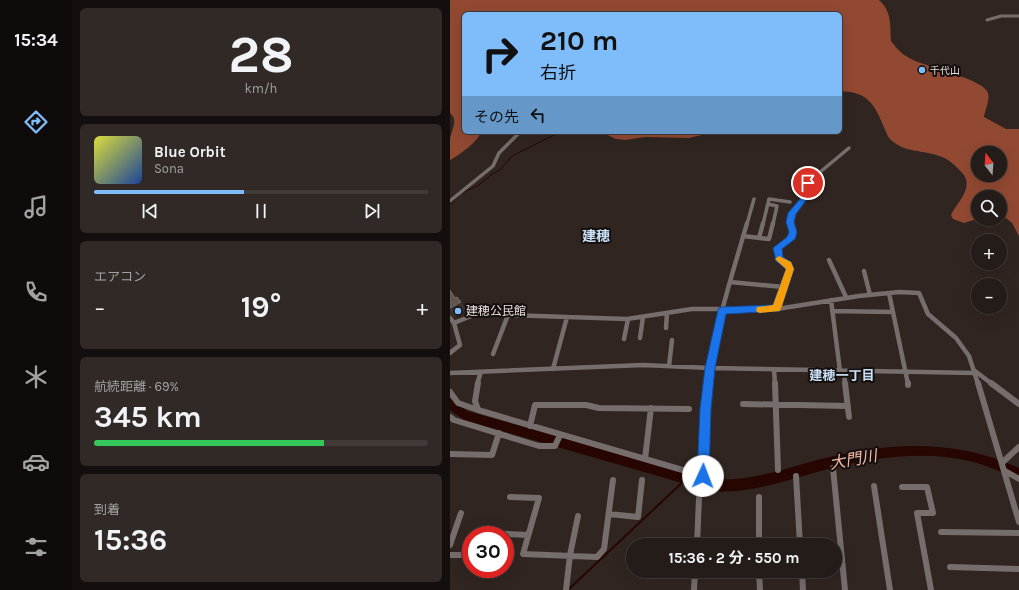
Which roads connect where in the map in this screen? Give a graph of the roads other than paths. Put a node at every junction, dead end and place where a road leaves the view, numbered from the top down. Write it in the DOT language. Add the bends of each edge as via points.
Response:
graph roads {
  1 [pos="1019,16"];
  2 [pos="988,20"];
  3 [pos="518,134"];
  4 [pos="849,148"];
  5 [pos="754,199"];
  6 [pos="450,201"];
  7 [pos="790,202"];
  8 [pos="768,204"];
  9 [pos="743,236"];
  10 [pos="759,238"];
  11 [pos="829,260"];
  12 [pos="864,271"];
  13 [pos="730,282"];
  14 [pos="784,287"];
  15 [pos="889,293"];
  16 [pos="870,295"];
  17 [pos="846,298"];
  18 [pos="831,300"];
  19 [pos="777,309"];
  20 [pos="722,310"];
  21 [pos="832,311"];
  22 [pos="893,312"];
  23 [pos="667,313"];
  24 [pos="508,315"];
  25 [pos="567,317"];
  26 [pos="643,317"];
  27 [pos="450,318"];
  28 [pos="628,319"];
  29 [pos="454,323"];
  30 [pos="666,328"];
  31 [pos="640,338"];
  32 [pos="624,339"];
  33 [pos="672,340"];
  34 [pos="450,353"];
  35 [pos="493,354"];
  36 [pos="669,366"];
  37 [pos="710,368"];
  38 [pos="553,370"];
  39 [pos="774,370"];
  40 [pos="974,370"];
  41 [pos="842,371"];
  42 [pos="481,372"];
  43 [pos="906,372"];
  44 [pos="450,373"];
  45 [pos="908,385"];
  46 [pos="450,392"];
  47 [pos="743,404"];
  48 [pos="1019,404"];
  49 [pos="775,405"];
  50 [pos="848,406"];
  51 [pos="651,408"];
  52 [pos="689,409"];
  53 [pos="478,410"];
  54 [pos="450,417"];
  55 [pos="849,417"];
  56 [pos="530,426"];
  57 [pos="498,433"];
  58 [pos="560,435"];
  59 [pos="1019,447"];
  60 [pos="450,454"];
  61 [pos="645,459"];
  62 [pos="1003,462"];
  63 [pos="833,468"];
  64 [pos="778,470"];
  65 [pos="1005,471"];
  66 [pos="703,476"];
  67 [pos="796,476"];
  68 [pos="1019,479"];
  69 [pos="613,480"];
  70 [pos="642,480"];
  71 [pos="874,486"];
  72 [pos="902,487"];
  73 [pos="510,497"];
  74 [pos="758,497"];
  75 [pos="461,513"];
  76 [pos="609,514"];
  77 [pos="578,516"];
  78 [pos="1019,522"];
  79 [pos="942,532"];
  80 [pos="514,534"];
  81 [pos="1019,534"];
  82 [pos="528,535"];
  83 [pos="697,538"];
  84 [pos="759,538"];
  85 [pos="800,538"];
  86 [pos="450,545"];
  87 [pos="450,555"];
  88 [pos="462,555"];
  89 [pos="570,555"];
  90 [pos="950,568"];
  91 [pos="1019,569"];
  92 [pos="695,578"];
  93 [pos="760,578"];
  94 [pos="802,578"];
  95 [pos="566,590"];
  96 [pos="694,590"];
  97 [pos="760,590"];
  98 [pos="803,590"];
  99 [pos="845,590"];
  100 [pos="890,590"];
  101 [pos="931,590"];
  1 -- 2 [label="street" via="1000,16"];
  3 -- 6 [label="street" via="499,153 493,166"];
  4 -- 14 [label="street" via="808,183 804,199 792,213 791,239 777,248 779,259 788,264 790,269"];
  5 -- 9 [label="street"];
  7 -- 8 [label="street" via="769,198"];
  8 -- 10 [label="street"];
  8 -- 10 [label="street" via="777,206 769,239"];
  9 -- 10 [label="street"];
  9 -- 13 [label="street"];
  11 -- 17 [label="street"];
  12 -- 16 [label="street"];
  13 -- 14 [label="street"];
  13 -- 20 [label="street"];
  14 -- 19 [label="street"];
  15 -- 16 [label="street"];
  15 -- 22 [label="street"];
  15 -- 40 [label="street" via="919,293 928,314 956,338 969,356"];
  16 -- 17 [label="street"];
  17 -- 18 [label="street"];
  18 -- 19 [label="street"];
  18 -- 21 [label="street"];
  19 -- 20 [label="street"];
  20 -- 23 [label="street" via="702,308"];
  20 -- 37 [label="street"];
  21 -- 22 [label="street"];
  21 -- 41 [label="street"];
  22 -- 43 [label="street"];
  23 -- 26 [label="street"];
  23 -- 30 [label="street"];
  24 -- 25 [label="street"];
  24 -- 29 [label="street" via="476,314"];
  24 -- 35 [label="street"];
  25 -- 28 [label="street"];
  25 -- 38 [label="street"];
  26 -- 28 [label="street"];
  26 -- 31 [label="street"];
  27 -- 29 [label="street"];
  28 -- 32 [label="street"];
  29 -- 34 [label="street" via="460,345"];
  33 -- 36 [label="street"];
  36 -- 37 [label="street"];
  36 -- 38 [label="street"];
  37 -- 39 [label="street"];
  37 -- 66 [label="street"];
  38 -- 42 [label="street"];
  39 -- 41 [label="street"];
  39 -- 49 [label="street"];
  40 -- 43 [label="street"];
  40 -- 48 [label="street"];
  40 -- 62 [label="street"];
  41 -- 43 [label="street"];
  41 -- 50 [label="street"];
  42 -- 44 [label="street"];
  42 -- 53 [label="street" via="476,387 475,406"];
  43 -- 45 [label="street"];
  46 -- 53 [label="street" via="458,403"];
  47 -- 49 [label="street"];
  49 -- 50 [label="street"];
  49 -- 64 [label="street"];
  50 -- 55 [label="street"];
  51 -- 52 [label="street"];
  51 -- 56 [label="street" via="535,405"];
  51 -- 61 [label="street"];
  53 -- 56 [label="street"];
  54 -- 57 [label="street"];
  56 -- 58 [label="street"];
  57 -- 58 [label="street" via="539,446 555,446"];
  57 -- 60 [label="street" via="492,455"];
  58 -- 61 [label="street"];
  59 -- 62 [label="street"];
  61 -- 66 [label="street"];
  62 -- 65 [label="street"];
  63 -- 99 [label="street"];
  65 -- 68 [label="street"];
  65 -- 78 [label="street"];
  66 -- 83 [label="street"];
  67 -- 85 [label="street"];
  69 -- 76 [label="street"];
  70 -- 76 [label="street" via="638,517"];
  71 -- 100 [label="street"];
  72 -- 101 [label="street" via="927,487 933,513 917,513"];
  73 -- 82 [label="street" via="539,498"];
  74 -- 84 [label="street"];
  75 -- 86 [label="street"];
  76 -- 89 [label="street" via="604,548 596,557"];
  77 -- 89 [label="street"];
  79 -- 81 [label="street"];
  80 -- 82 [label="street"];
  82 -- 89 [label="street" via="523,554"];
  87 -- 88 [label="street"];
  89 -- 95 [label="street"];
  90 -- 91 [label="street"];
  92 -- 96 [label="street"];
  93 -- 97 [label="street"];
  94 -- 98 [label="street"];
}
